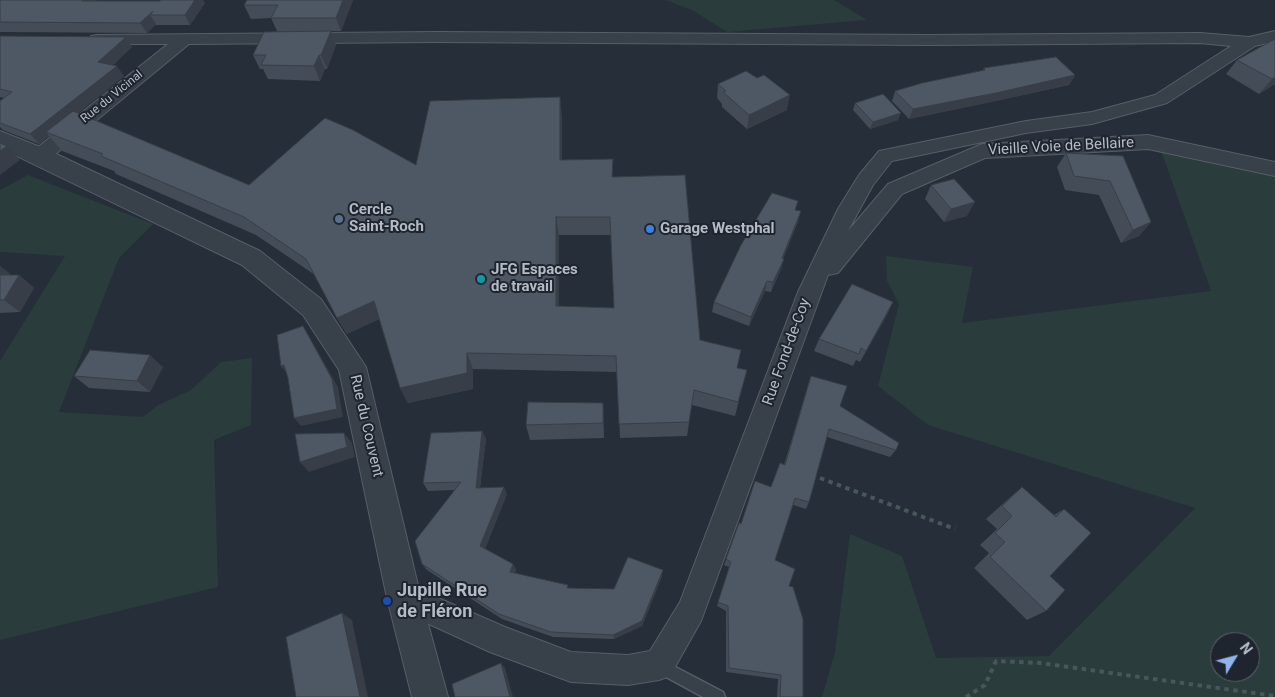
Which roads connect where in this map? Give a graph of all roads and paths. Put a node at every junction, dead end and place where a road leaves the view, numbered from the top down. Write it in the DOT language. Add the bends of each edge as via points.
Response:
graph roads {
  1 [pos="1275,36"];
  2 [pos="185,39"];
  3 [pos="84,40"];
  4 [pos="1249,42"];
  5 [pos="0,139"];
  6 [pos="40,156"];
  7 [pos="1275,169"];
  8 [pos="809,292"];
  9 [pos="820,478"];
  10 [pos="954,529"];
  11 [pos="404,598"];
  12 [pos="659,666"];
  13 [pos="1275,696"];
  14 [pos="430,697"];
  15 [pos="718,697"];
  16 [pos="966,697"];
  1 -- 4 [label="street"];
  2 -- 3 [label="street"];
  2 -- 4 [label="street" via="1200,38"];
  2 -- 6 [label="street, Rue du Vicinal"];
  4 -- 8 [label="street, Rue Fond-de-Coy" via="1161,98 1092,118 1026,127 886,156 845,214"];
  5 -- 6 [label="street, Rue du Couvent"];
  6 -- 11 [label="street, Rue du Couvent" via="251,258 312,307 352,367"];
  7 -- 8 [label="street, Vieille Voie de Bellaire" via="1148,142 982,150 895,188"];
  8 -- 12 [label="street, Rue Fond-de-Coy" via="690,611"];
  9 -- 10 [label="path"];
  11 -- 12 [label="street" via="501,641 571,666 628,670"];
  11 -- 14 [label="street, Rue du Couvent"];
  12 -- 15 [label="lane"];
  13 -- 16 [label="path" via="1040,663 996,661 986,685"];
}
